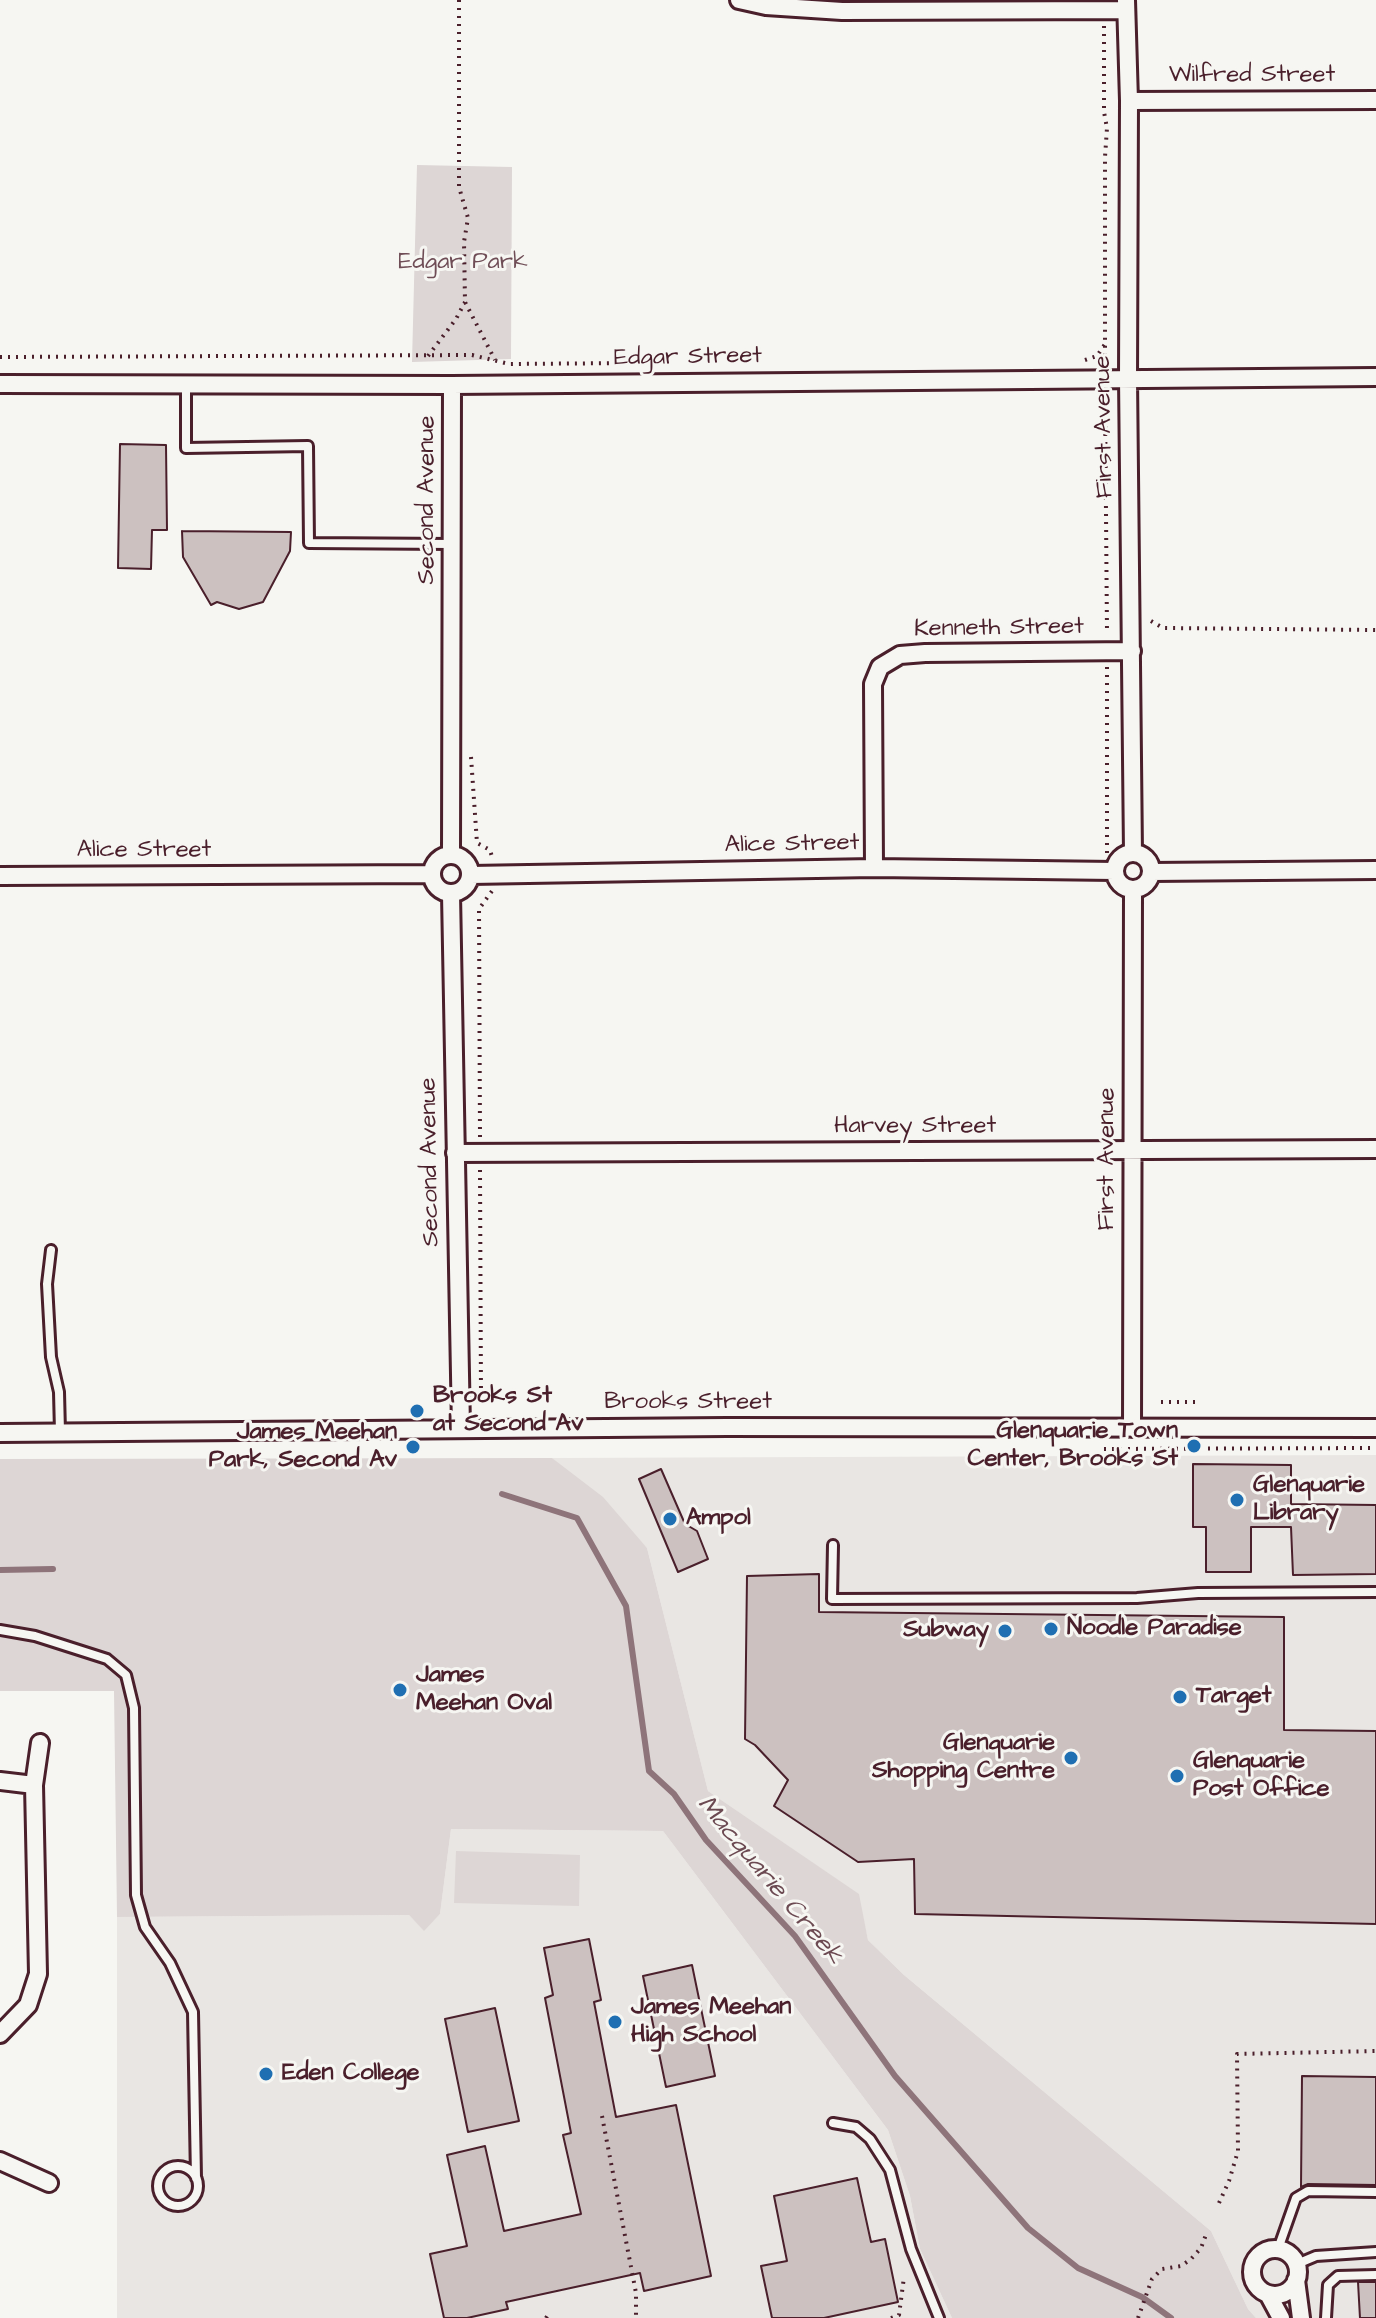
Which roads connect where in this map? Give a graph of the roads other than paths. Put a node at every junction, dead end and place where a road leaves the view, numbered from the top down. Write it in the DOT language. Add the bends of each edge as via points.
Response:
graph roads {
  1 [pos="739,0"];
  2 [pos="1126,5"];
  3 [pos="1376,100"];
  4 [pos="1129,101"];
  5 [pos="1376,377"];
  6 [pos="1128,378"];
  7 [pos="0,384"];
  8 [pos="186,385"];
  9 [pos="452,385"];
  10 [pos="452,544"];
  11 [pos="1132,651"];
  12 [pos="1133,853"];
  13 [pos="451,855"];
  14 [pos="874,868"];
  15 [pos="1376,870"];
  16 [pos="1115,871"];
  17 [pos="1151,872"];
  18 [pos="432,874"];
  19 [pos="471,875"];
  20 [pos="0,876"];
  21 [pos="1133,889"];
  22 [pos="451,894"];
  23 [pos="1376,1149"];
  24 [pos="1131,1150"];
  25 [pos="455,1153"];
  26 [pos="51,1250"];
  27 [pos="461,1428"];
  28 [pos="1132,1428"];
  29 [pos="1376,1428"];
  30 [pos="60,1432"];
  31 [pos="0,1433"];
  32 [pos="833,1545"];
  33 [pos="1376,1592"];
  34 [pos="0,1630"];
  35 [pos="40,1743"];
  36 [pos="0,1781"];
  37 [pos="34,1785"];
  38 [pos="0,2034"];
  39 [pos="833,2123"];
  40 [pos="0,2161"];
  41 [pos="196,2178"];
  42 [pos="49,2183"];
  43 [pos="1376,2192"];
  44 [pos="1278,2249"];
  45 [pos="1376,2252"];
  46 [pos="1296,2272"];
  47 [pos="1376,2275"];
  48 [pos="1268,2294"];
  49 [pos="939,2318"];
  50 [pos="1281,2318"];
  51 [pos="1301,2318"];
  52 [pos="1326,2318"];
  1 -- 2 [label="street" via="842,11 1104,10"];
  2 -- 4 [label="street, First Avenue"];
  3 -- 4 [label="street, Wilfred Street"];
  4 -- 6 [label="street, First Avenue"];
  5 -- 6 [label="street, Edgar Street"];
  6 -- 9 [label="street, Edgar Street"];
  6 -- 11 [label="street, First Avenue"];
  7 -- 8 [label="street, Edgar Street"];
  8 -- 9 [label="street, Edgar Street"];
  8 -- 10 [label="lane" via="186,448 308,446 309,543"];
  9 -- 10 [label="street, Second Avenue"];
  10 -- 13 [label="street, Second Avenue"];
  11 -- 12 [label="street, First Avenue"];
  11 -- 14 [label="street, Kenneth Street" via="925,653 900,655 880,667 873,684"];
  12 -- 16 [label="street" via="1120,858"];
  12 -- 17 [label="street" via="1146,859"];
  13 -- 18 [label="street" via="438,860"];
  13 -- 19 [label="street" via="466,861"];
  14 -- 16 [label="street, Alice Street"];
  14 -- 19 [label="street, Alice Street"];
  15 -- 17 [label="street"];
  16 -- 21 [label="street" via="1122,886"];
  17 -- 21 [label="street" via="1145,884"];
  18 -- 20 [label="street, Alice Street"];
  18 -- 22 [label="street" via="437,888"];
  19 -- 22 [label="street" via="465,888"];
  21 -- 24 [label="street, First Avenue"];
  22 -- 25 [label="street, Second Avenue"];
  23 -- 24 [label="street, Harvey Street"];
  24 -- 25 [label="street, Harvey Street"];
  24 -- 28 [label="street, First Avenue"];
  25 -- 27 [label="street, Second Avenue"];
  26 -- 30 [label="lane" via="47,1284"];
  27 -- 28 [label="street, Brooks Street"];
  27 -- 30 [label="street, Brooks Street"];
  28 -- 29 [label="street, Brooks Street"];
  30 -- 31 [label="street, Brooks Street"];
  32 -- 33 [label="lane" via="832,1599"];
  34 -- 41 [label="lane" via="107,1659 126,1675 134,1708 136,1895 145,1927 170,1963 193,2012"];
  35 -- 37 [label="street"];
  36 -- 37 [label="street"];
  37 -- 38 [label="street" via="38,1974 28,2005"];
  39 -- 49 [label="lane" via="856,2127 890,2170 911,2249"];
  40 -- 42 [label="street"];
  41 -- 41 [label="lane" via="195,2198 184,2206 160,2197 157,2184 168,2168 181,2166"];
  43 -- 44 [label="lane" via="1308,2191 1296,2198"];
  44 -- 46 [label="street" via="1292,2256"];
  44 -- 48 [label="street" via="1263,2252 1252,2270 1256,2284"];
  45 -- 46 [label="lane" via="1316,2256"];
  46 -- 48 [label="street" via="1286,2292"];
  46 -- 51 [label="street"];
  47 -- 52 [label="lane" via="1338,2276 1328,2285"];
  48 -- 50 [label="street"];
}
